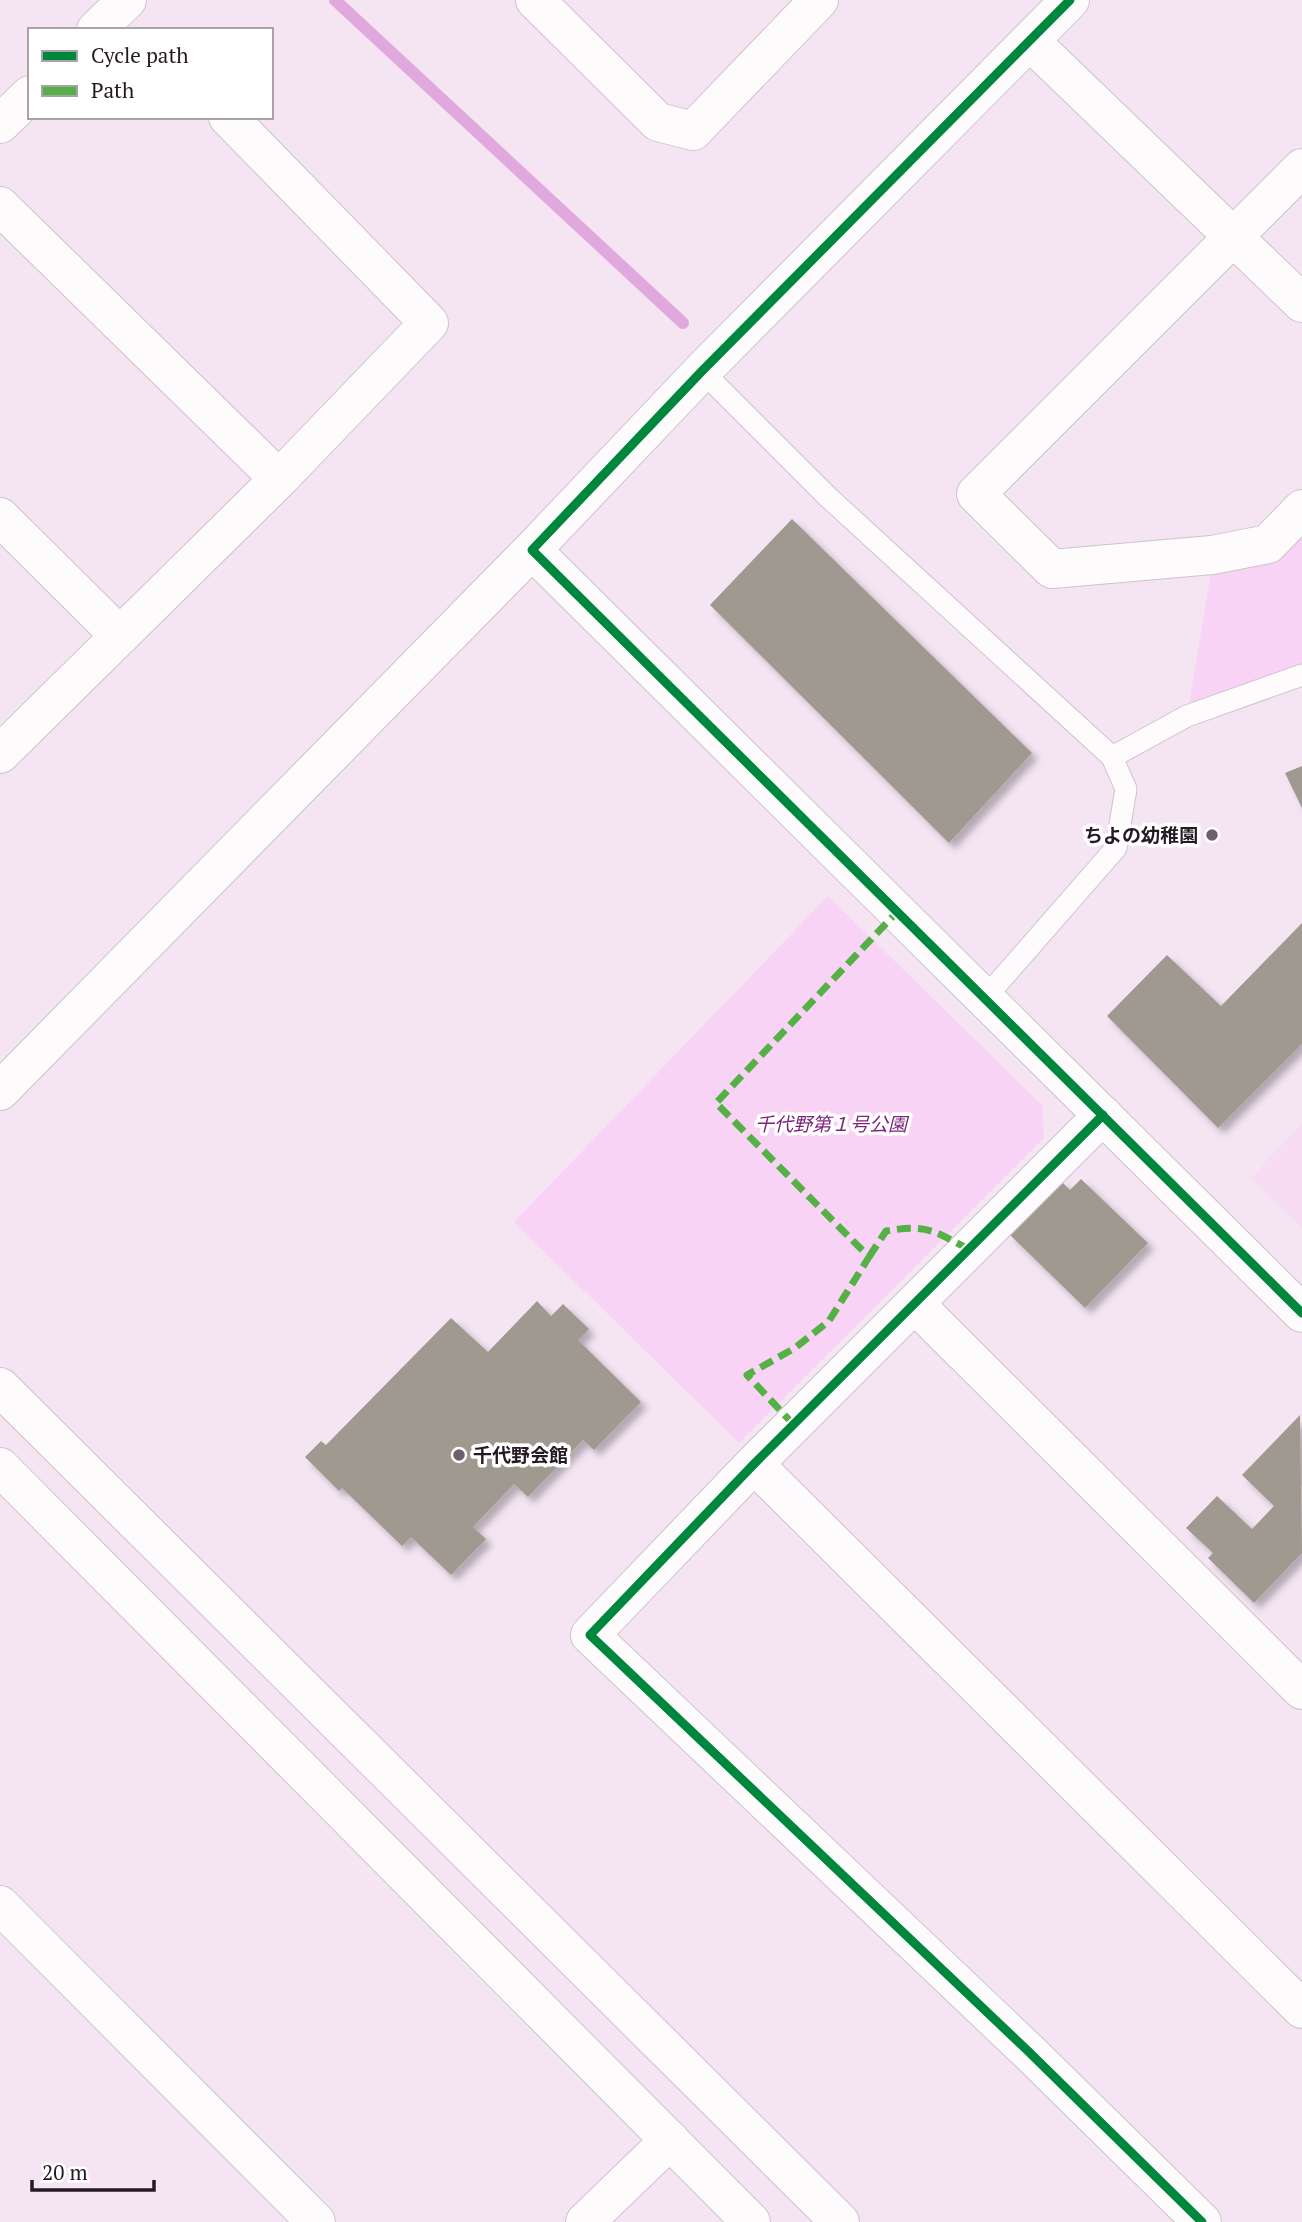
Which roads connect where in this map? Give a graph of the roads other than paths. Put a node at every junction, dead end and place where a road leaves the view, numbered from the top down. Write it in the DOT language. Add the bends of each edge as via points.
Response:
graph roads {
  1 [pos="535,0"];
  2 [pos="819,0"];
  3 [pos="1070,0"];
  4 [pos="1030,41"];
  5 [pos="28,97"];
  6 [pos="230,119"];
  7 [pos="0,124"];
  8 [pos="1302,168"];
  9 [pos="0,206"];
  10 [pos="1234,239"];
  11 [pos="1302,303"];
  12 [pos="702,371"];
  13 [pos="279,479"];
  14 [pos="1302,509"];
  15 [pos="0,517"];
  16 [pos="531,550"];
  17 [pos="120,636"];
  18 [pos="1302,676"];
  19 [pos="0,754"];
  20 [pos="1112,757"];
  21 [pos="985,998"];
  22 [pos="0,1091"];
  23 [pos="1102,1115"];
  24 [pos="916,1305"];
  25 [pos="1302,1313"];
  26 [pos="0,1387"];
  27 [pos="754,1464"];
  28 [pos="0,1466"];
  29 [pos="1302,1690"];
  30 [pos="0,1905"];
  31 [pos="1302,2009"];
  32 [pos="670,2140"];
  33 [pos="316,2222"];
  34 [pos="586,2222"];
  35 [pos="751,2222"];
  36 [pos="840,2222"];
  37 [pos="1202,2222"];
  1 -- 2 [label="street" via="658,122 693,131"];
  3 -- 4 [label="street"];
  4 -- 10 [label="street"];
  4 -- 12 [label="street"];
  5 -- 7 [label="street"];
  6 -- 13 [label="street" via="429,323"];
  8 -- 10 [label="street"];
  9 -- 13 [label="street"];
  10 -- 11 [label="street"];
  10 -- 14 [label="street" via="976,494 1052,569 1212,555 1268,544"];
  12 -- 16 [label="street"];
  12 -- 20 [label="lane" via="828,497"];
  13 -- 17 [label="street"];
  15 -- 17 [label="street"];
  16 -- 21 [label="street"];
  16 -- 22 [label="street"];
  17 -- 19 [label="street"];
  18 -- 20 [label="lane" via="1187,716"];
  20 -- 21 [label="lane" via="1126,789 1116,848"];
  21 -- 23 [label="street"];
  23 -- 24 [label="street"];
  23 -- 25 [label="street"];
  24 -- 27 [label="street"];
  24 -- 29 [label="street"];
  26 -- 36 [label="street"];
  27 -- 31 [label="street"];
  27 -- 37 [label="street" via="590,1635"];
  28 -- 32 [label="street"];
  30 -- 33 [label="street"];
  32 -- 34 [label="street"];
  32 -- 35 [label="street"];
}
